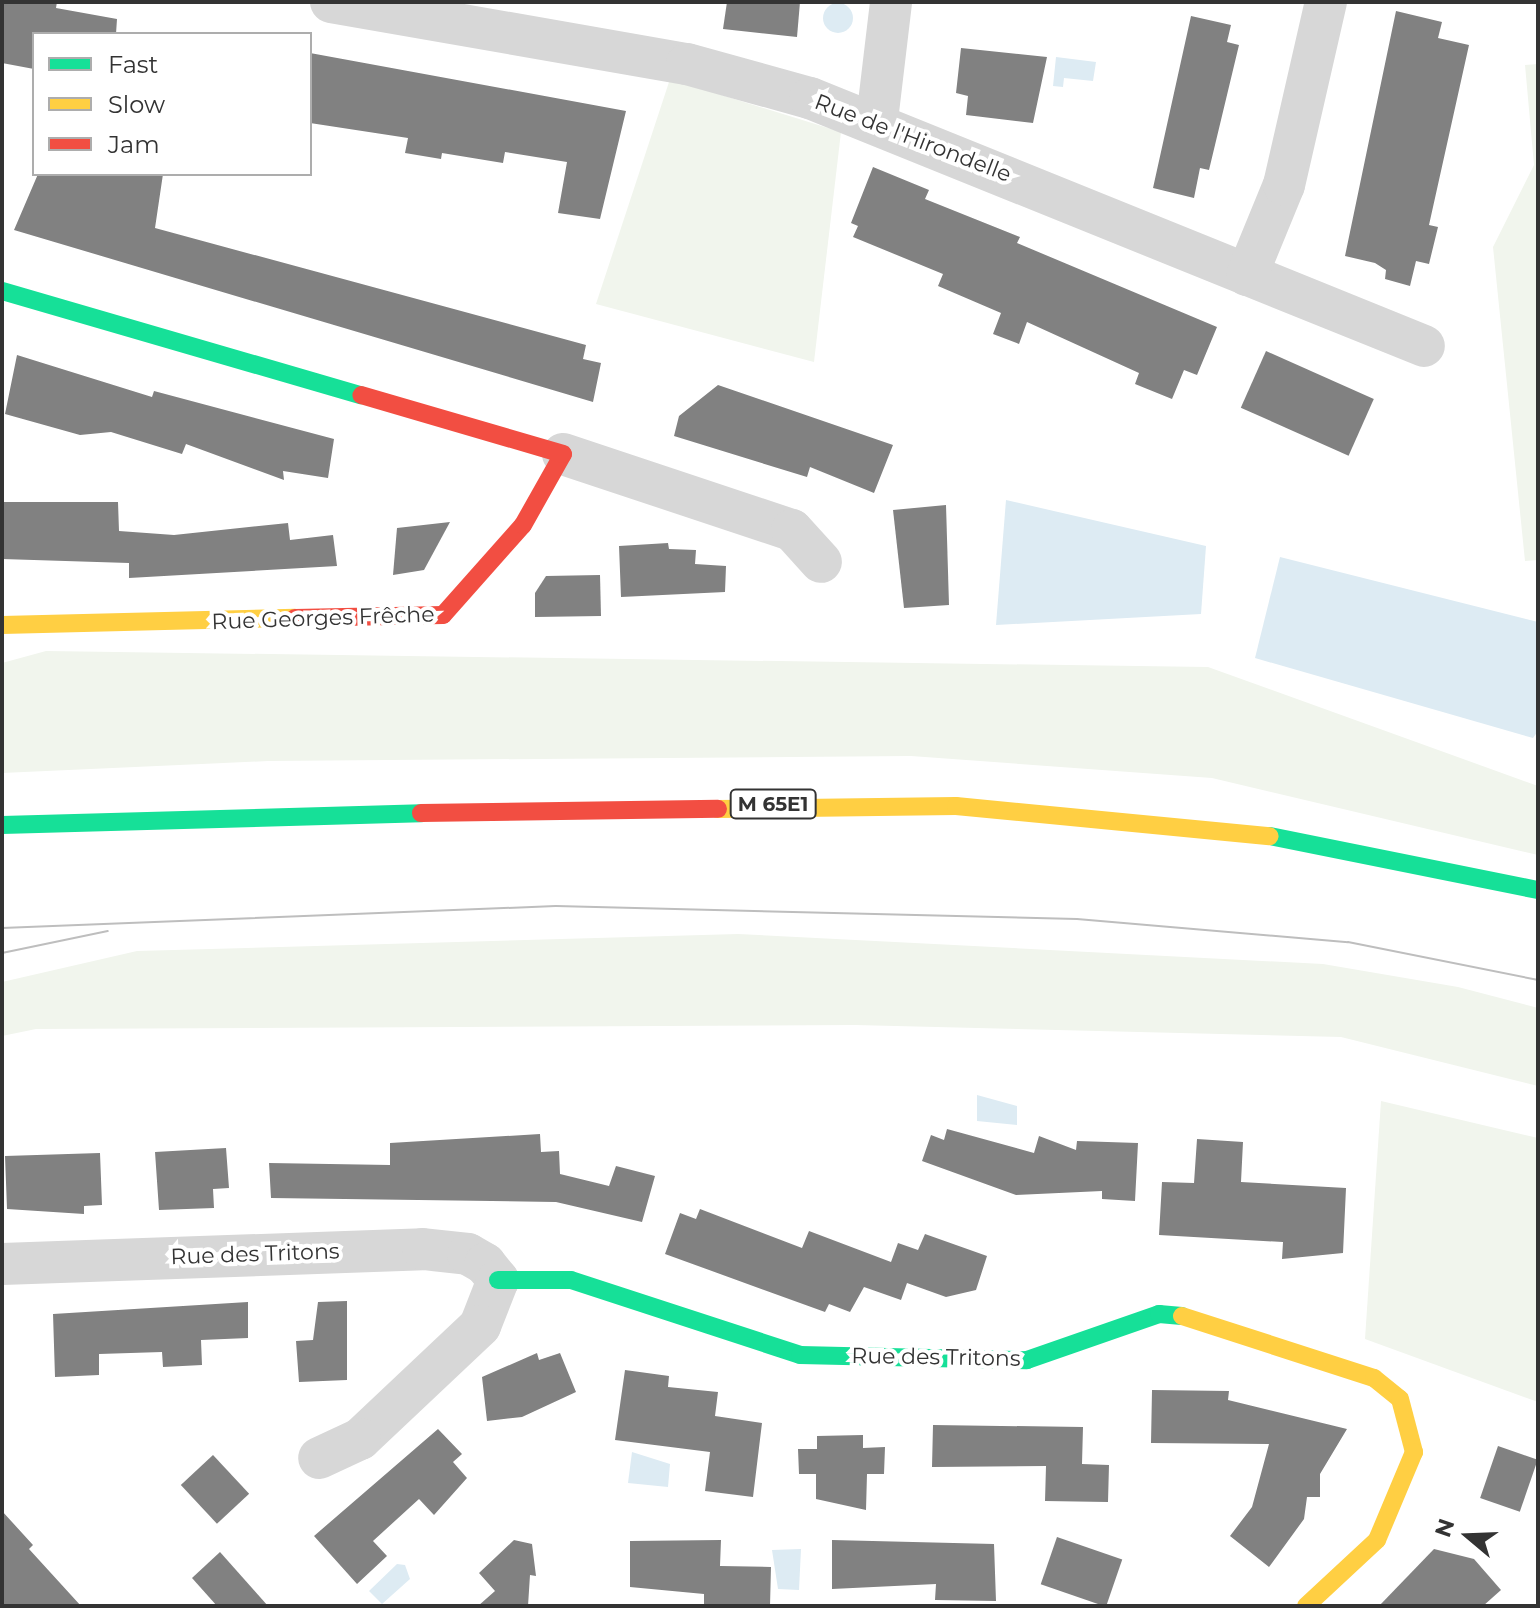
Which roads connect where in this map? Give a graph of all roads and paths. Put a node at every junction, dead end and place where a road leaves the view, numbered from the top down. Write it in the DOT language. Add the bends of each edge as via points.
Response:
graph roads {
  1 [pos="331,2"];
  2 [pos="891,2"];
  3 [pos="1326,2"];
  4 [pos="489,16"];
  5 [pos="877,120"];
  6 [pos="1247,275"];
  7 [pos="2,291"];
  8 [pos="1424,346"];
  9 [pos="563,454"];
  10 [pos="821,562"];
  11 [pos="2,625"];
  12 [pos="2,825"];
  13 [pos="1538,890"];
  14 [pos="2,1264"];
  15 [pos="498,1280"];
  16 [pos="319,1458"];
  17 [pos="1306,1606"];
  1 -- 4 [label="street, Rue de l'Hirondelle"];
  2 -- 5 [label="street"];
  3 -- 6 [label="street" via="1284,185"];
  4 -- 5 [label="street, Rue de l'Hirondelle" via="687,64"];
  5 -- 6 [label="street, Rue de l'Hirondelle"];
  6 -- 8 [label="street, Rue de l'Hirondelle"];
  7 -- 9 [label="street"];
  9 -- 10 [label="street" via="792,530"];
  9 -- 11 [label="street, Rue Georges Frêche" via="523,525 443,615"];
  12 -- 13 [label="street, M 65E1" via="213,815 956,806 1269,836"];
  14 -- 15 [label="street, Rue des Tritons" via="445,1249 468,1254"];
  15 -- 16 [label="street" via="480,1326 360,1439"];
  15 -- 17 [label="street, Rue des Tritons" via="571,1280 800,1355 1027,1360 1159,1314 1187,1316 1374,1378 1400,1399 1414,1452 1377,1540"];
}
